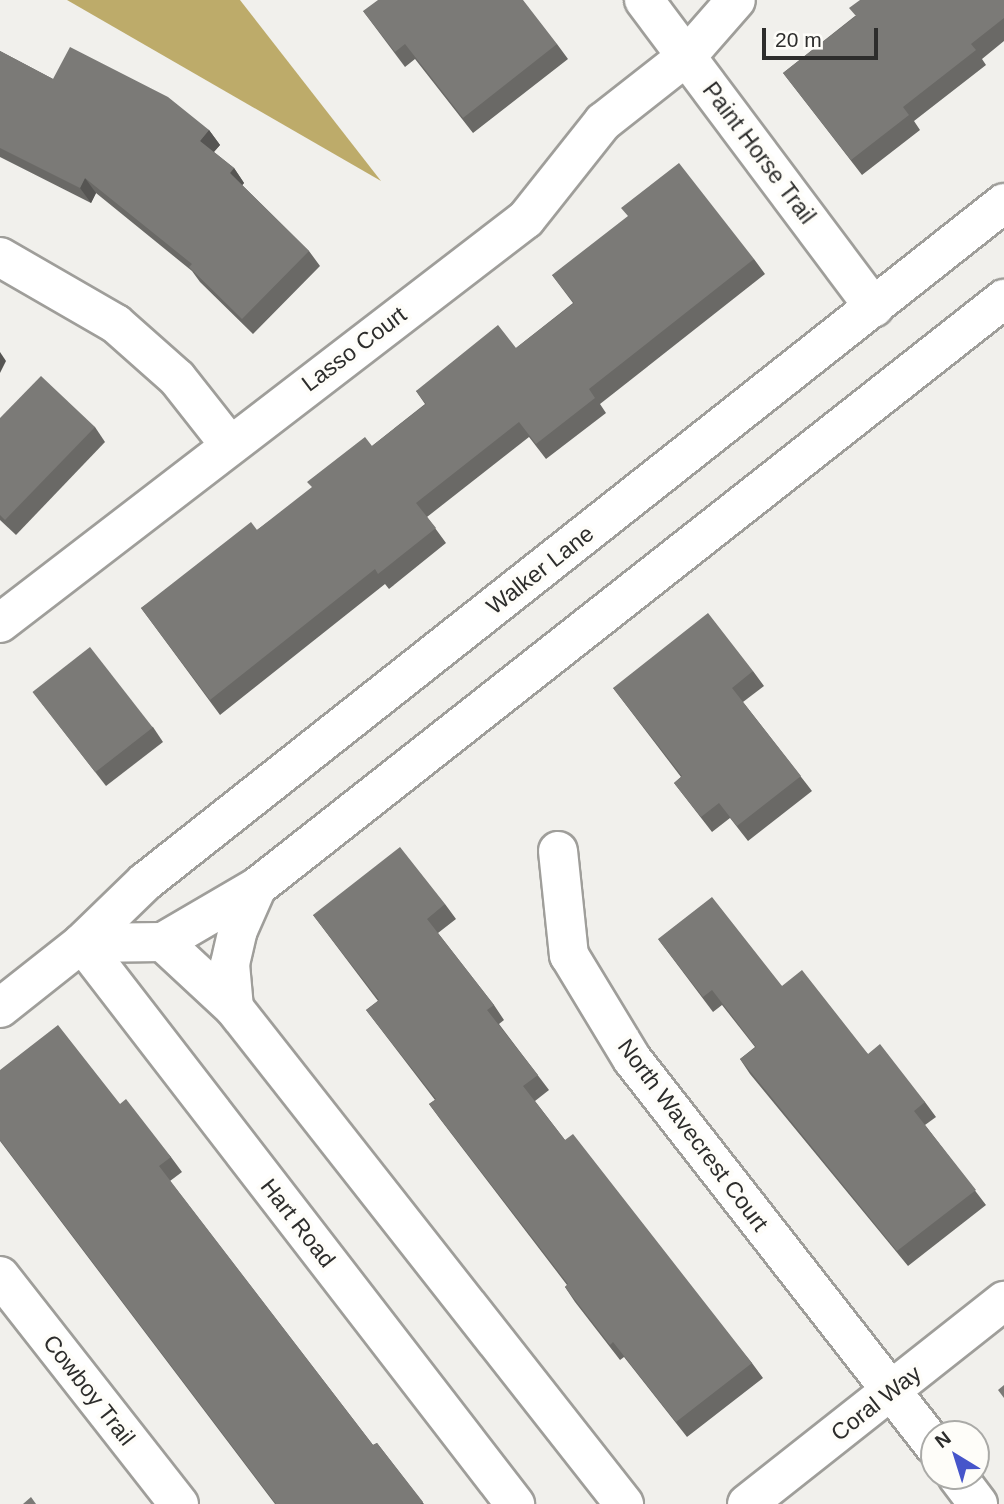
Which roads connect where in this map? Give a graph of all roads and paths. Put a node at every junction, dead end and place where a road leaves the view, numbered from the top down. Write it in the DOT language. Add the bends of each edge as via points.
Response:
graph roads {
  1 [pos="644,0"];
  2 [pos="736,0"];
  3 [pos="687,57"];
  4 [pos="1004,203"];
  5 [pos="0,257"];
  6 [pos="1004,299"];
  7 [pos="874,307"];
  8 [pos="229,444"];
  9 [pos="0,623"];
  10 [pos="558,851"];
  11 [pos="257,887"];
  12 [pos="163,942"];
  13 [pos="82,943"];
  14 [pos="0,1008"];
  15 [pos="234,1008"];
  16 [pos="0,1276"];
  17 [pos="1004,1301"];
  18 [pos="891,1391"];
  19 [pos="920,1428"];
  20 [pos="179,1504"];
  21 [pos="515,1504"];
  22 [pos="624,1504"];
  23 [pos="747,1504"];
  1 -- 3 [label="street, Paint Horse Trail"];
  2 -- 3 [label="street, Lasso Court"];
  3 -- 7 [label="street, Paint Horse Trail"];
  3 -- 8 [label="street, Lasso Court" via="603,122 526,219"];
  4 -- 7 [label="street, Walker Lane"];
  5 -- 8 [label="street" via="116,324 177,378"];
  6 -- 11 [label="street"];
  7 -- 13 [label="street, Walker Lane" via="145,882"];
  8 -- 9 [label="street, Lasso Court"];
  10 -- 18 [label="street, North Wavecrest Court" via="569,955 632,1059"];
  11 -- 12 [label="street"];
  11 -- 15 [label="street" via="238,930 230,964"];
  12 -- 13 [label="street"];
  12 -- 15 [label="street"];
  13 -- 14 [label="street, Walker Lane"];
  13 -- 21 [label="street, Hart Road"];
  15 -- 22 [label="street"];
  16 -- 20 [label="street, Cowboy Trail"];
  17 -- 18 [label="street, Coral Way"];
  18 -- 19 [label="street, North Wavecrest Court"];
  18 -- 23 [label="street, Coral Way"];
}
